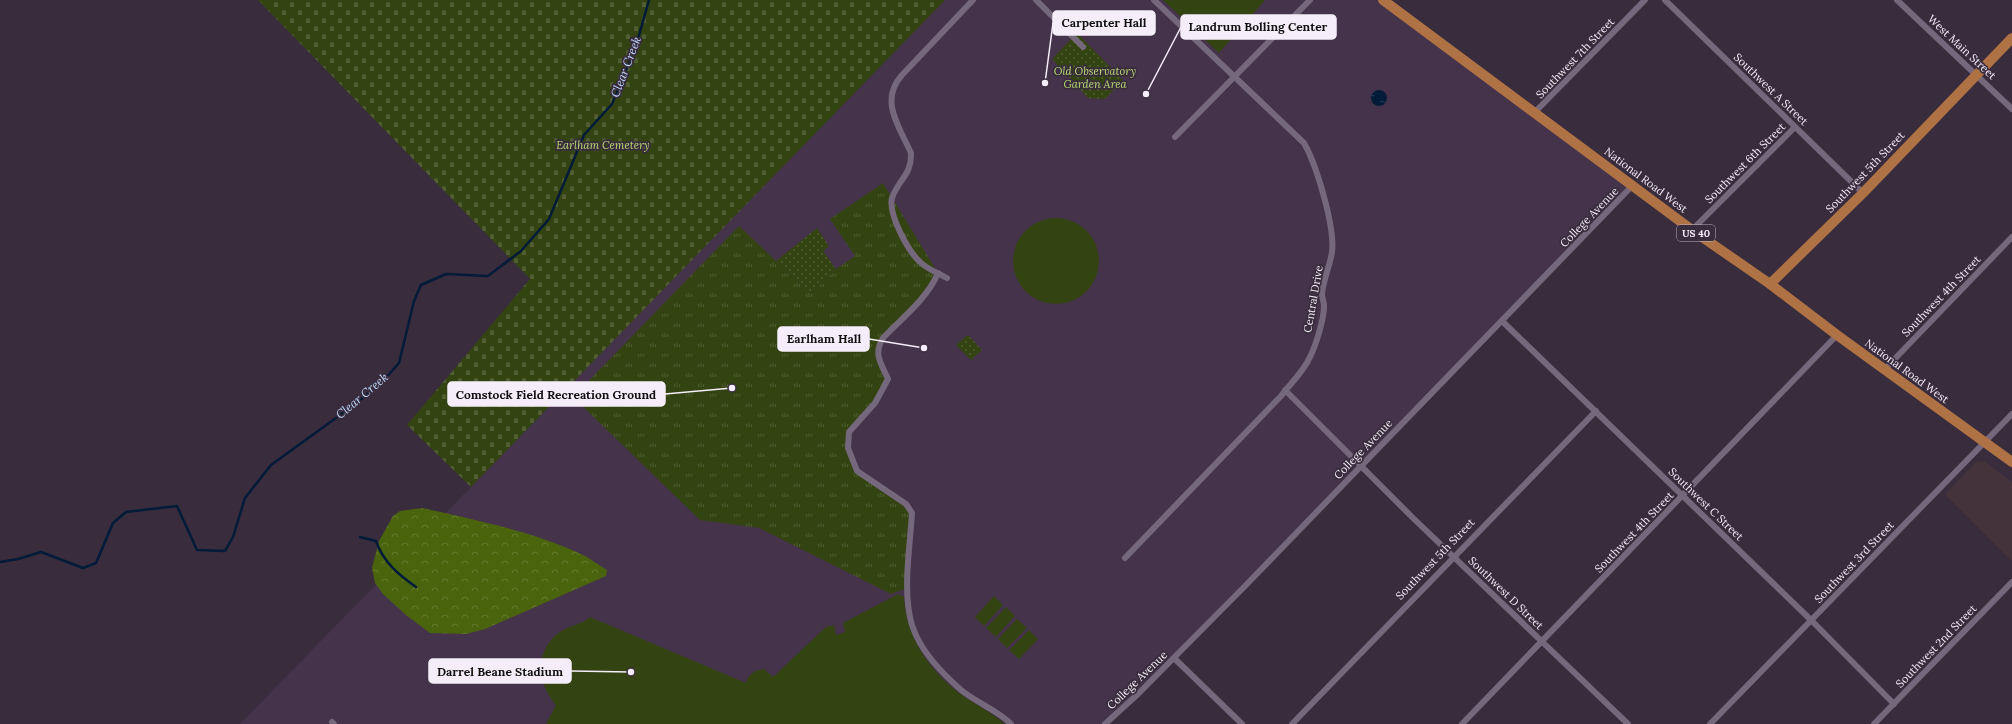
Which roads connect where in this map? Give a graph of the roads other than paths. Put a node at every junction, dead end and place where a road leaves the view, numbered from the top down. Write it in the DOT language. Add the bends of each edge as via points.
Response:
graph roads {
  1 [pos="973,0"];
  2 [pos="1036,0"];
  3 [pos="1154,0"];
  4 [pos="1310,0"];
  5 [pos="1383,0"];
  6 [pos="1645,0"];
  7 [pos="1664,0"];
  8 [pos="1897,0"];
  9 [pos="2012,38"];
  10 [pos="1083,47"];
  11 [pos="1977,74"];
  12 [pos="1234,77"];
  13 [pos="2012,109"];
  14 [pos="1535,112"];
  15 [pos="1795,127"];
  16 [pos="1175,137"];
  17 [pos="1633,185"];
  18 [pos="1862,193"];
  19 [pos="1692,230"];
  20 [pos="2012,237"];
  21 [pos="938,273"];
  22 [pos="947,278"];
  23 [pos="1770,284"];
  24 [pos="1502,321"];
  25 [pos="1837,335"];
  26 [pos="1885,369"];
  27 [pos="1285,390"];
  28 [pos="1596,411"];
  29 [pos="2012,414"];
  30 [pos="1985,442"];
  31 [pos="2012,462"];
  32 [pos="1361,466"];
  33 [pos="1683,496"];
  34 [pos="1454,557"];
  35 [pos="1125,558"];
  36 [pos="2012,582"];
  37 [pos="1811,620"];
  38 [pos="1542,641"];
  39 [pos="1174,658"];
  40 [pos="1894,704"];
  41 [pos="1011,724"];
  42 [pos="1105,724"];
  43 [pos="1242,724"];
  44 [pos="1292,724"];
  45 [pos="1462,724"];
  46 [pos="1628,724"];
  47 [pos="1710,724"];
  48 [pos="1874,724"];
  1 -- 21 [label="street" via="902,75 890,93 890,103 911,161 906,177 892,199 893,212 907,244 920,262"];
  2 -- 10 [label="street"];
  3 -- 12 [label="street, Central Drive"];
  4 -- 12 [label="street"];
  5 -- 14 [label="main road, National Road West / US 40"];
  6 -- 14 [label="street, Southwest 7th Street"];
  7 -- 15 [label="street, Southwest A Street"];
  8 -- 11 [label="street, West Main Street"];
  9 -- 11 [label="main road, Southwest 5th Street"];
  11 -- 13 [label="street, West Main Street"];
  11 -- 18 [label="main road, Southwest 5th Street"];
  12 -- 16 [label="street"];
  12 -- 27 [label="street, Central Drive" via="1304,143 1320,184 1332,239 1332,253 1322,294 1324,307 1318,333 1302,371"];
  14 -- 17 [label="main road, National Road West / US 40"];
  15 -- 18 [label="street, Southwest A Street"];
  15 -- 19 [label="street, Southwest 6th Street"];
  17 -- 19 [label="main road, National Road West / US 40"];
  17 -- 24 [label="street, College Avenue"];
  18 -- 23 [label="main road, Southwest 5th Street"];
  19 -- 23 [label="main road, National Road West / US 40"];
  20 -- 26 [label="street, Southwest 4th Street"];
  21 -- 22 [label="street"];
  21 -- 41 [label="street" via="922,298 878,345 877,351 888,379 875,403 849,432 848,448 857,471 906,504 912,513 908,603 912,625 918,639 930,658 950,680"];
  23 -- 25 [label="main road, National Road West / US 40"];
  24 -- 28 [label="street, Southwest C Street"];
  24 -- 32 [label="street, College Avenue"];
  25 -- 26 [label="main road, National Road West / US 40"];
  25 -- 33 [label="street, Southwest 4th Street"];
  26 -- 30 [label="main road, National Road West / US 40"];
  27 -- 32 [label="street, Southwest D Street"];
  27 -- 35 [label="street, Central Drive"];
  28 -- 33 [label="street, Southwest C Street"];
  28 -- 34 [label="street, Southwest 5th Street"];
  29 -- 30 [label="street, Southwest 3rd Street"];
  30 -- 31 [label="main road, National Road West / US 40"];
  30 -- 37 [label="street, Southwest 3rd Street"];
  32 -- 34 [label="street, Southwest D Street"];
  32 -- 39 [label="street, College Avenue"];
  33 -- 37 [label="street, Southwest C Street"];
  33 -- 38 [label="street, Southwest 4th Street"];
  34 -- 38 [label="street, Southwest D Street"];
  34 -- 44 [label="street, Southwest 5th Street"];
  36 -- 40 [label="street, Southwest 2nd Street"];
  37 -- 40 [label="street, Southwest C Street"];
  37 -- 47 [label="street, Southwest 3rd Street"];
  38 -- 45 [label="street, Southwest 4th Street"];
  38 -- 46 [label="street, Southwest D Street"];
  39 -- 42 [label="street, College Avenue"];
  39 -- 43 [label="street"];
  40 -- 48 [label="street, Southwest 2nd Street"];
}
